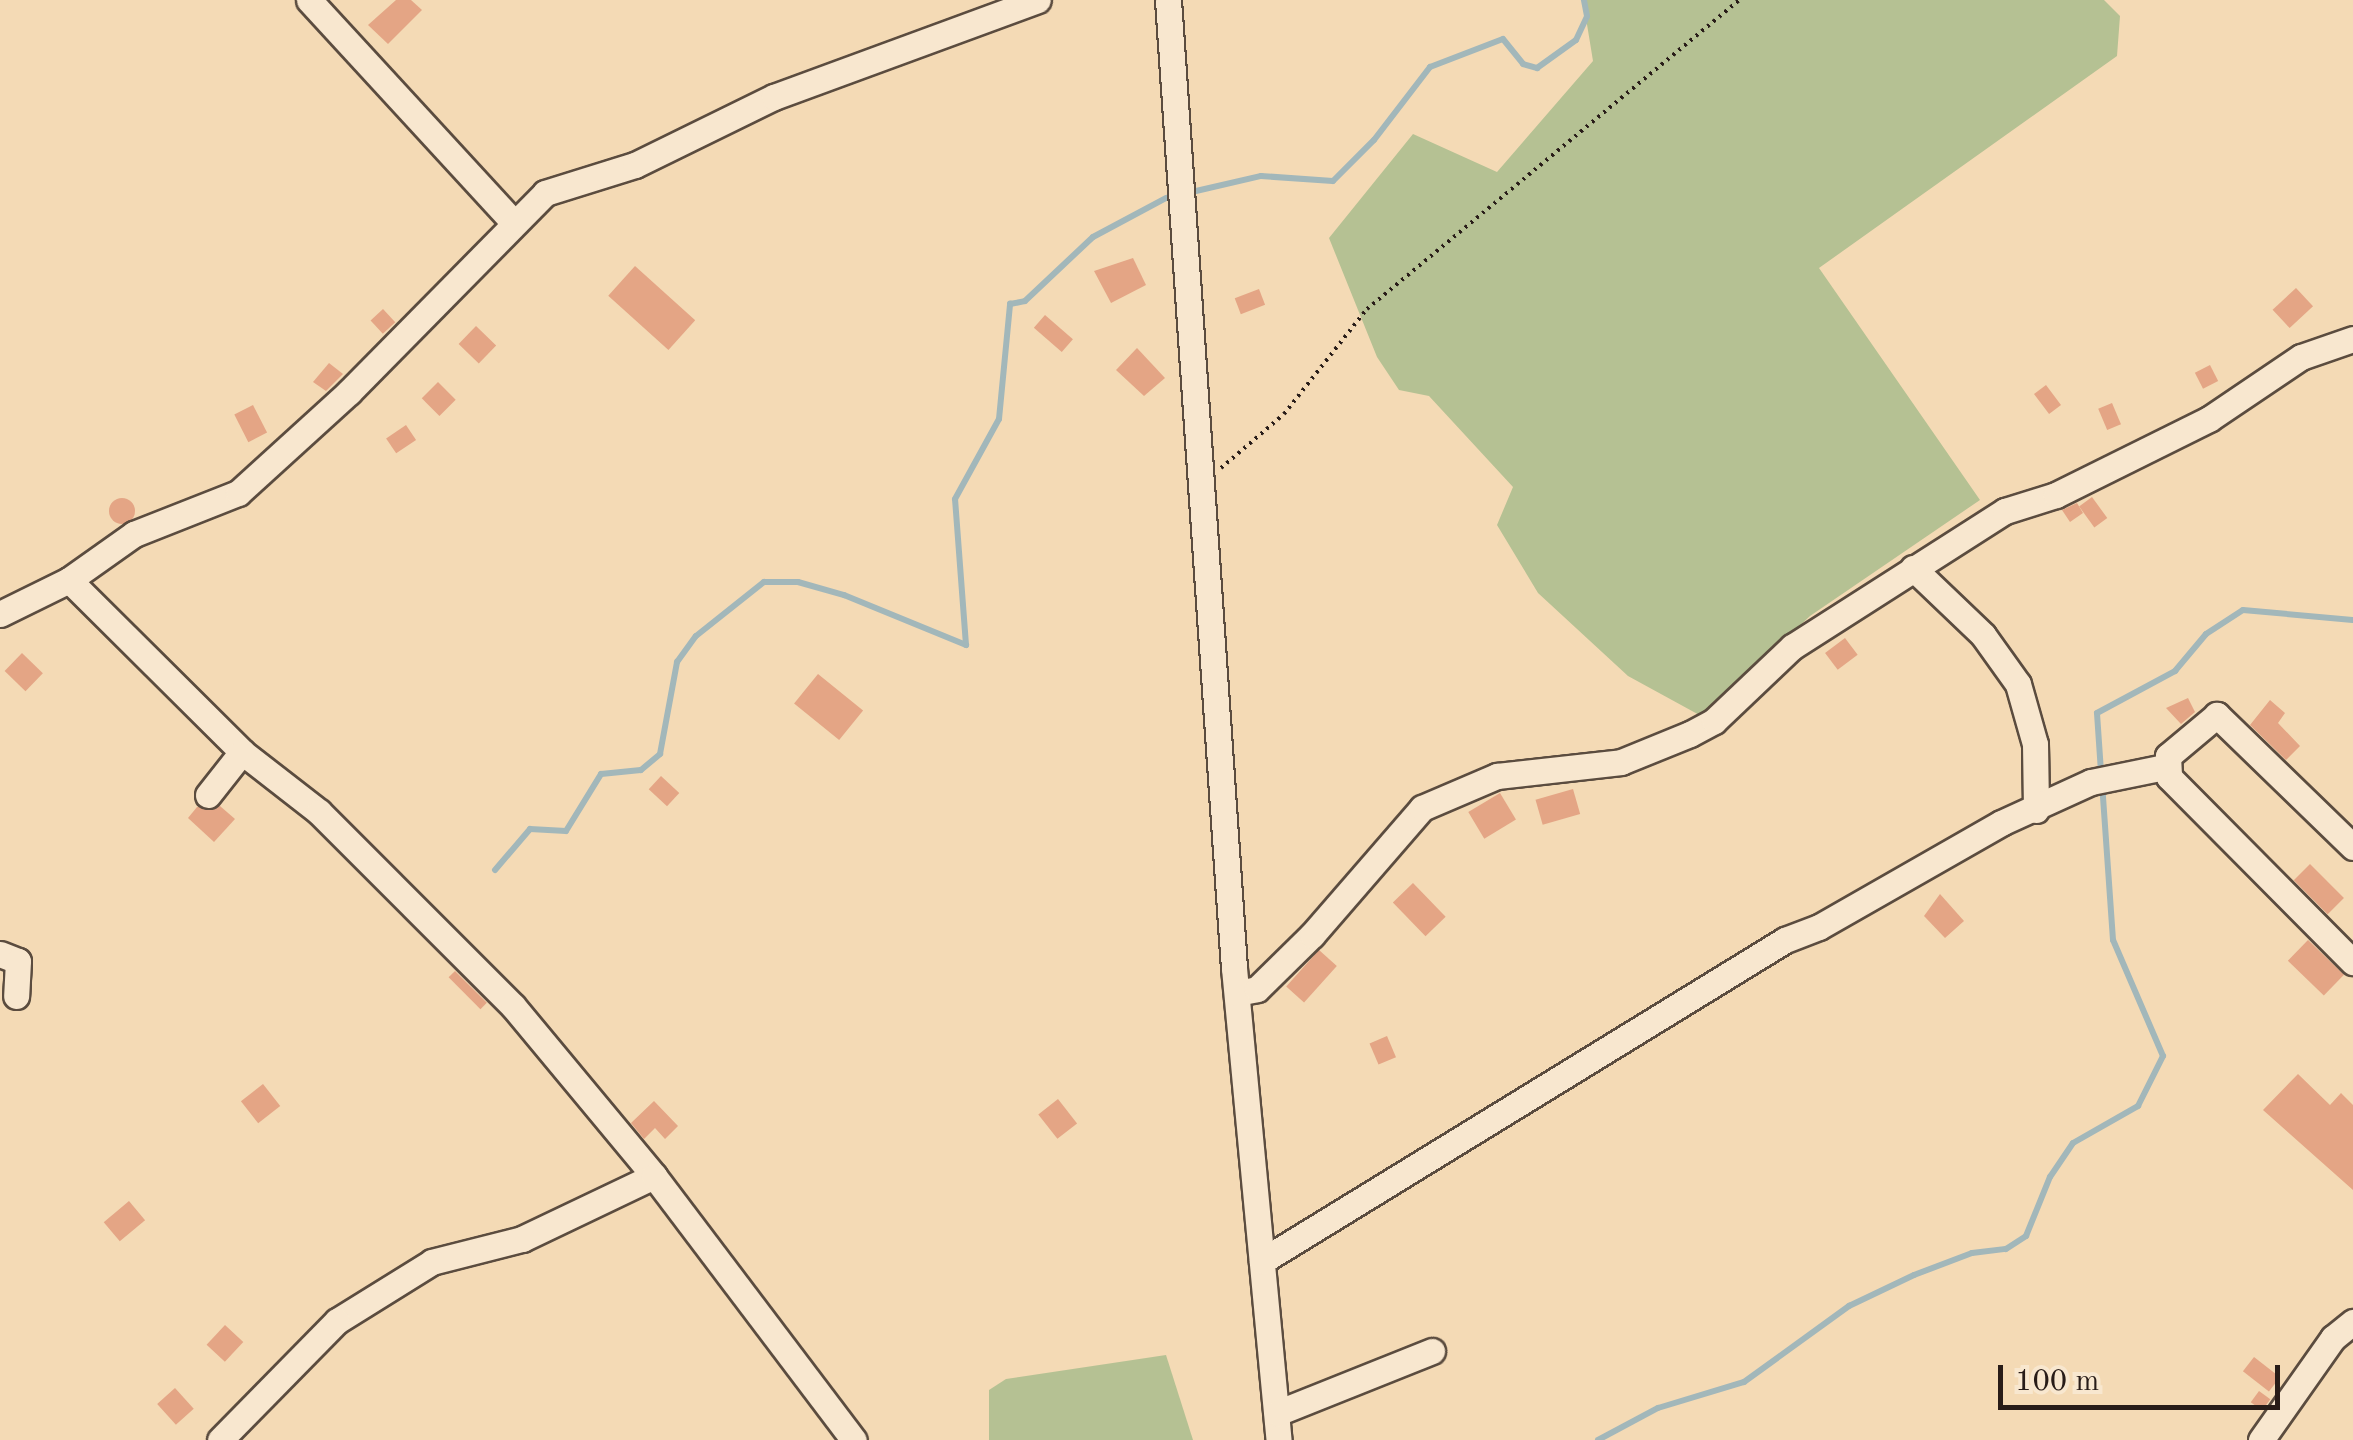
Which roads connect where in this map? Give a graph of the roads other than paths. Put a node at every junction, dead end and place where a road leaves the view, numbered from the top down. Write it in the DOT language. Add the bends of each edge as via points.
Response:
graph roads {
  1 [pos="309,0"];
  2 [pos="1038,0"];
  3 [pos="1168,0"];
  4 [pos="512,221"];
  5 [pos="2353,339"];
  6 [pos="1912,568"];
  7 [pos="69,580"];
  8 [pos="0,614"];
  9 [pos="242,752"];
  10 [pos="2164,767"];
  11 [pos="208,795"];
  12 [pos="2036,810"];
  13 [pos="2353,846"];
  14 [pos="0,954"];
  15 [pos="2353,962"];
  16 [pos="1236,993"];
  17 [pos="16,996"];
  18 [pos="654,1176"];
  19 [pos="1262,1261"];
  20 [pos="2353,1322"];
  21 [pos="1432,1351"];
  22 [pos="1277,1412"];
  23 [pos="220,1440"];
  24 [pos="854,1440"];
  25 [pos="1279,1440"];
  26 [pos="2261,1440"];
  1 -- 4 [label="street"];
  2 -- 4 [label="street" via="774,97 635,165 545,194"];
  3 -- 16 [label="street"];
  4 -- 7 [label="street" via="349,392 238,493 134,534"];
  5 -- 6 [label="street" via="2302,357 2209,419 2056,496 2006,511"];
  6 -- 12 [label="street" via="1983,635 2018,684 2034,744"];
  6 -- 16 [label="street" via="1792,647 1714,721 1690,734 1621,762 1497,776 1422,808 1312,935 1257,989"];
  7 -- 8 [label="street"];
  7 -- 9 [label="street"];
  9 -- 11 [label="street"];
  9 -- 18 [label="street" via="320,812 514,1006"];
  10 -- 12 [label="street" via="2099,780"];
  10 -- 13 [label="street" via="2168,756 2217,715"];
  10 -- 15 [label="street"];
  12 -- 19 [label="street" via="1785,940"];
  14 -- 17 [label="street" via="18,961"];
  16 -- 19 [label="street"];
  18 -- 23 [label="street" via="522,1239 432,1262 337,1322"];
  18 -- 24 [label="street"];
  19 -- 22 [label="street"];
  20 -- 26 [label="street" via="2334,1338"];
  21 -- 22 [label="street"];
  22 -- 25 [label="street"];
}
